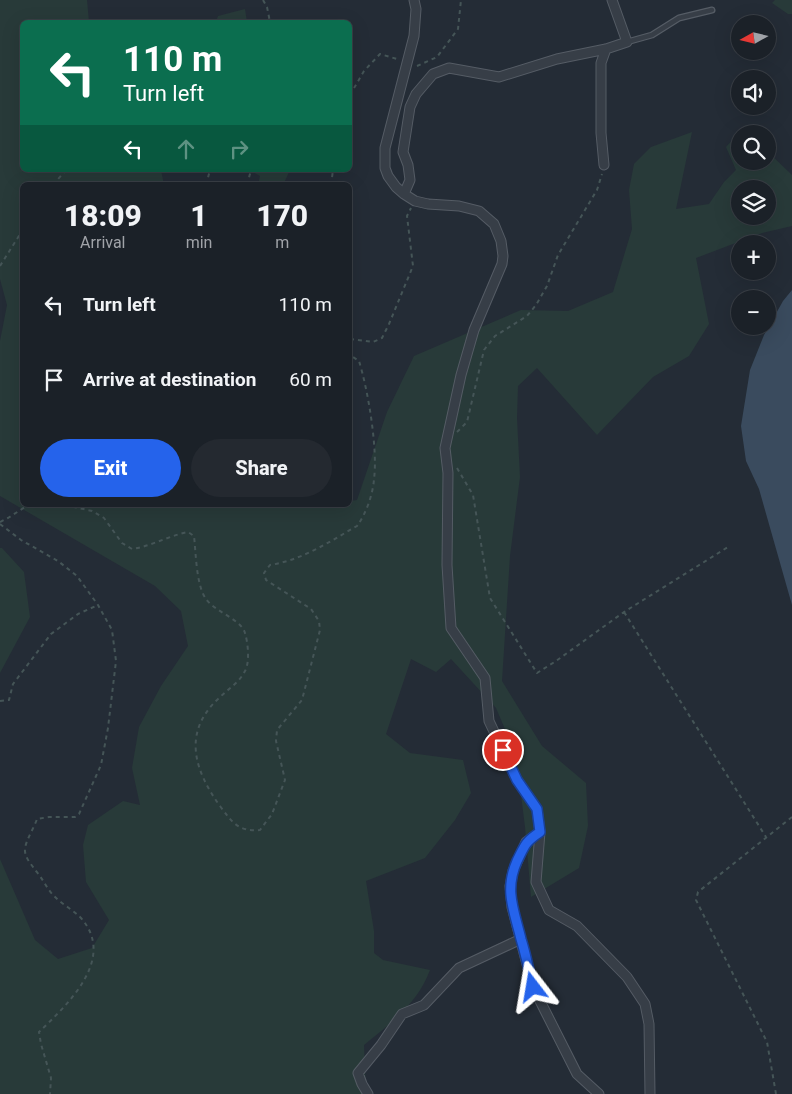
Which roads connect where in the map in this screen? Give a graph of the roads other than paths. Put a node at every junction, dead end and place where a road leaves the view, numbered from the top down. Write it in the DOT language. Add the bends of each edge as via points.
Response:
graph roads {
  1 [pos="414,0"];
  2 [pos="612,0"];
  3 [pos="712,10"];
  4 [pos="627,42"];
  5 [pos="606,49"];
  6 [pos="604,165"];
  7 [pos="404,194"];
  8 [pos="540,832"];
  9 [pos="522,939"];
  10 [pos="368,1094"];
  11 [pos="598,1094"];
  12 [pos="650,1094"];
  1 -- 7 [label="street" via="416,23 401,69 384,158 391,182"];
  2 -- 4 [label="street"];
  3 -- 4 [label="lane" via="679,18 652,35"];
  4 -- 5 [label="street"];
  5 -- 6 [label="street" via="601,63"];
  5 -- 7 [label="street" via="557,59 498,77 448,68 433,74 416,94 410,107 403,152 410,180"];
  7 -- 8 [label="street" via="428,204 479,211 494,224 503,249 502,264 474,330 445,448 448,474 447,565 451,628 485,678 489,721 517,780 537,809"];
  8 -- 9 [label="street" via="526,842 510,886 512,907"];
  8 -- 12 [label="street" via="536,882 549,910 583,932 627,978 645,1004 649,1024"];
  9 -- 10 [label="street" via="459,968 424,1005 402,1014 358,1073"];
  9 -- 11 [label="street" via="537,996 577,1074"];
}
